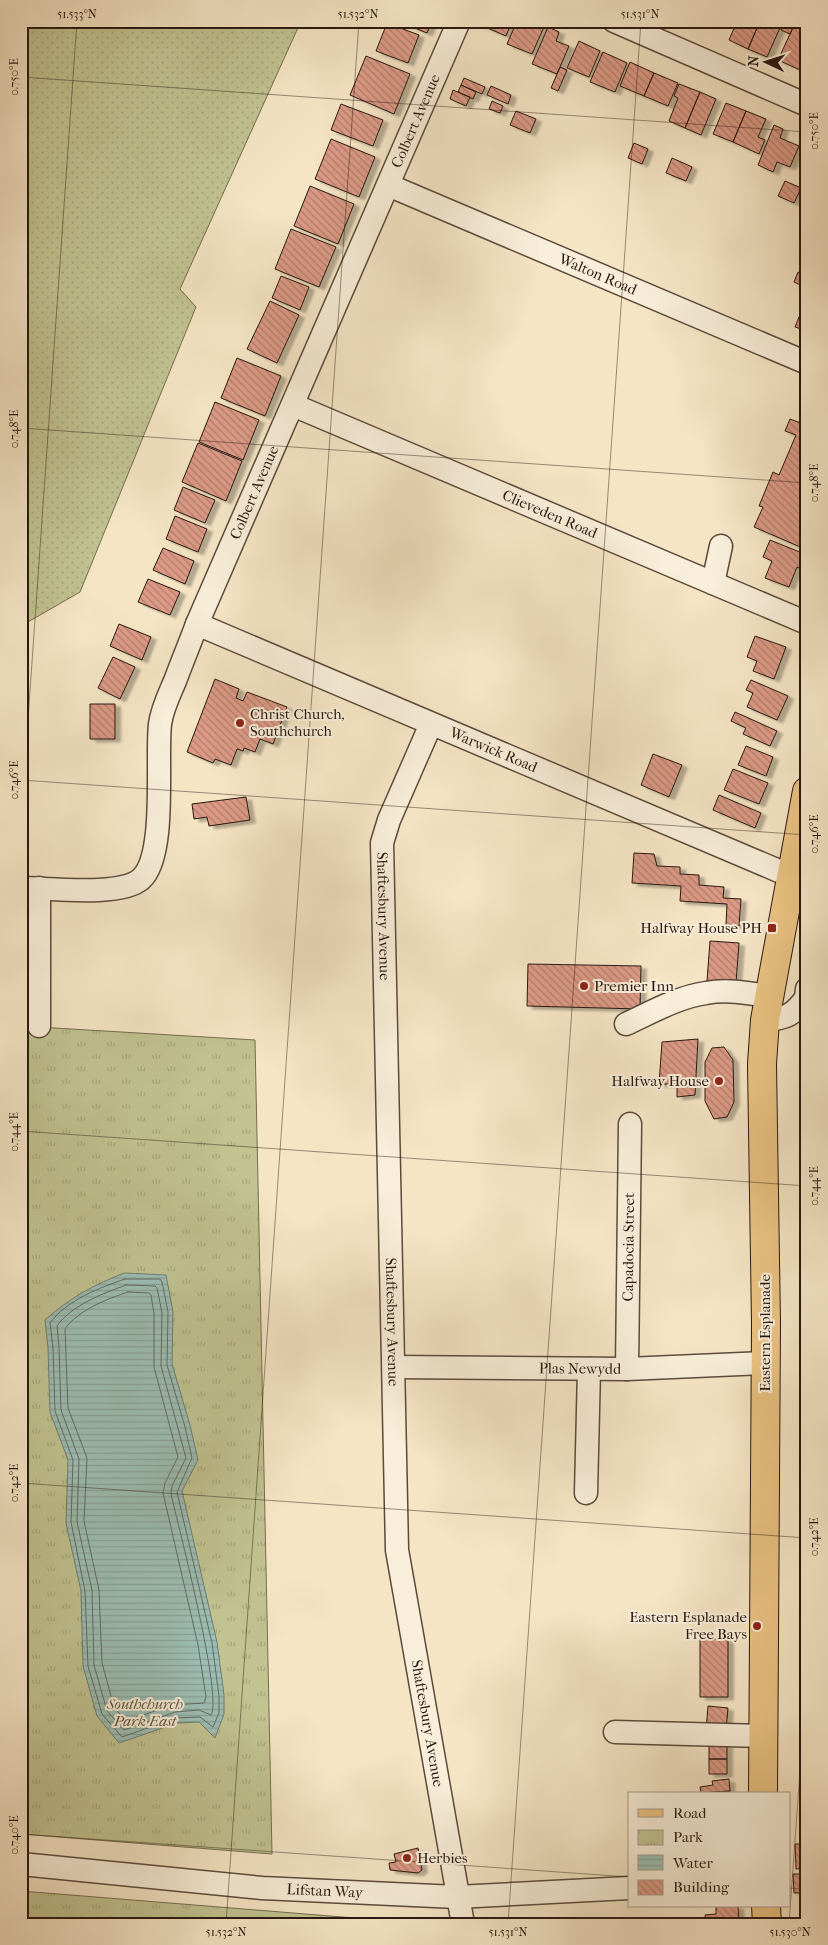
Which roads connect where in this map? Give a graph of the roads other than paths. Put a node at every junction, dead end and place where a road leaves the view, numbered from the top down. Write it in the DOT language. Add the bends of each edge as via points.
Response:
graph roads {
  1 [pos="459,21"];
  2 [pos="614,21"];
  3 [pos="807,105"];
  4 [pos="388,185"];
  5 [pos="807,364"];
  6 [pos="293,405"];
  7 [pos="721,546"];
  8 [pos="713,583"];
  9 [pos="807,623"];
  10 [pos="197,624"];
  11 [pos="431,724"];
  12 [pos="807,791"];
  13 [pos="791,874"];
  14 [pos="30,888"];
  15 [pos="807,989"];
  16 [pos="767,1008"];
  17 [pos="626,1024"];
  18 [pos="39,1026"];
  19 [pos="630,1124"];
  20 [pos="766,1363"];
  21 [pos="394,1367"];
  22 [pos="589,1369"];
  23 [pos="627,1369"];
  24 [pos="584,1493"];
  25 [pos="615,1732"];
  26 [pos="763,1736"];
  27 [pos="764,1792"];
  28 [pos="21,1864"];
  29 [pos="628,1888"];
  30 [pos="457,1897"];
  31 [pos="766,1908"];
  32 [pos="463,1924"];
  33 [pos="767,1924"];
  1 -- 4 [label="street, Colbert Avenue"];
  2 -- 3 [label="street"];
  4 -- 5 [label="street, Walton Road"];
  4 -- 6 [label="street, Colbert Avenue"];
  6 -- 8 [label="street, Clieveden Road"];
  6 -- 10 [label="street, Colbert Avenue"];
  7 -- 8 [label="street"];
  8 -- 9 [label="street, Clieveden Road"];
  10 -- 11 [label="street, Warwick Road"];
  10 -- 14 [label="street, Colbert Avenue" via="162,716 155,847 151,863 141,879 121,888 105,890"];
  11 -- 13 [label="street, Warwick Road"];
  11 -- 21 [label="street, Shaftesbury Avenue" via="382,843"];
  12 -- 13 [label="main road, Eastern Esplanade"];
  13 -- 16 [label="main road, Eastern Esplanade"];
  14 -- 18 [label="street, Colbert Avenue"];
  15 -- 16 [label="street" via="806,998 789,1016 781,1019"];
  16 -- 17 [label="street" via="739,992 708,992 665,1006"];
  16 -- 20 [label="main road, Eastern Esplanade" via="762,1113"];
  19 -- 23 [label="street, Capadocia Street"];
  20 -- 23 [label="street, Plas Newydd"];
  20 -- 26 [label="main road, Eastern Esplanade"];
  21 -- 22 [label="street, Plas Newydd"];
  21 -- 30 [label="street, Shaftesbury Avenue" via="397,1550"];
  22 -- 23 [label="street, Plas Newydd"];
  22 -- 24 [label="street"];
  25 -- 26 [label="street"];
  26 -- 27 [label="main road, Eastern Esplanade"];
  28 -- 30 [label="street, Lifstan Way" via="262,1888"];
  29 -- 30 [label="street, Lifstan Way"];
  30 -- 32 [label="street, Shaftesbury Avenue"];
  31 -- 33 [label="main road"];
}
